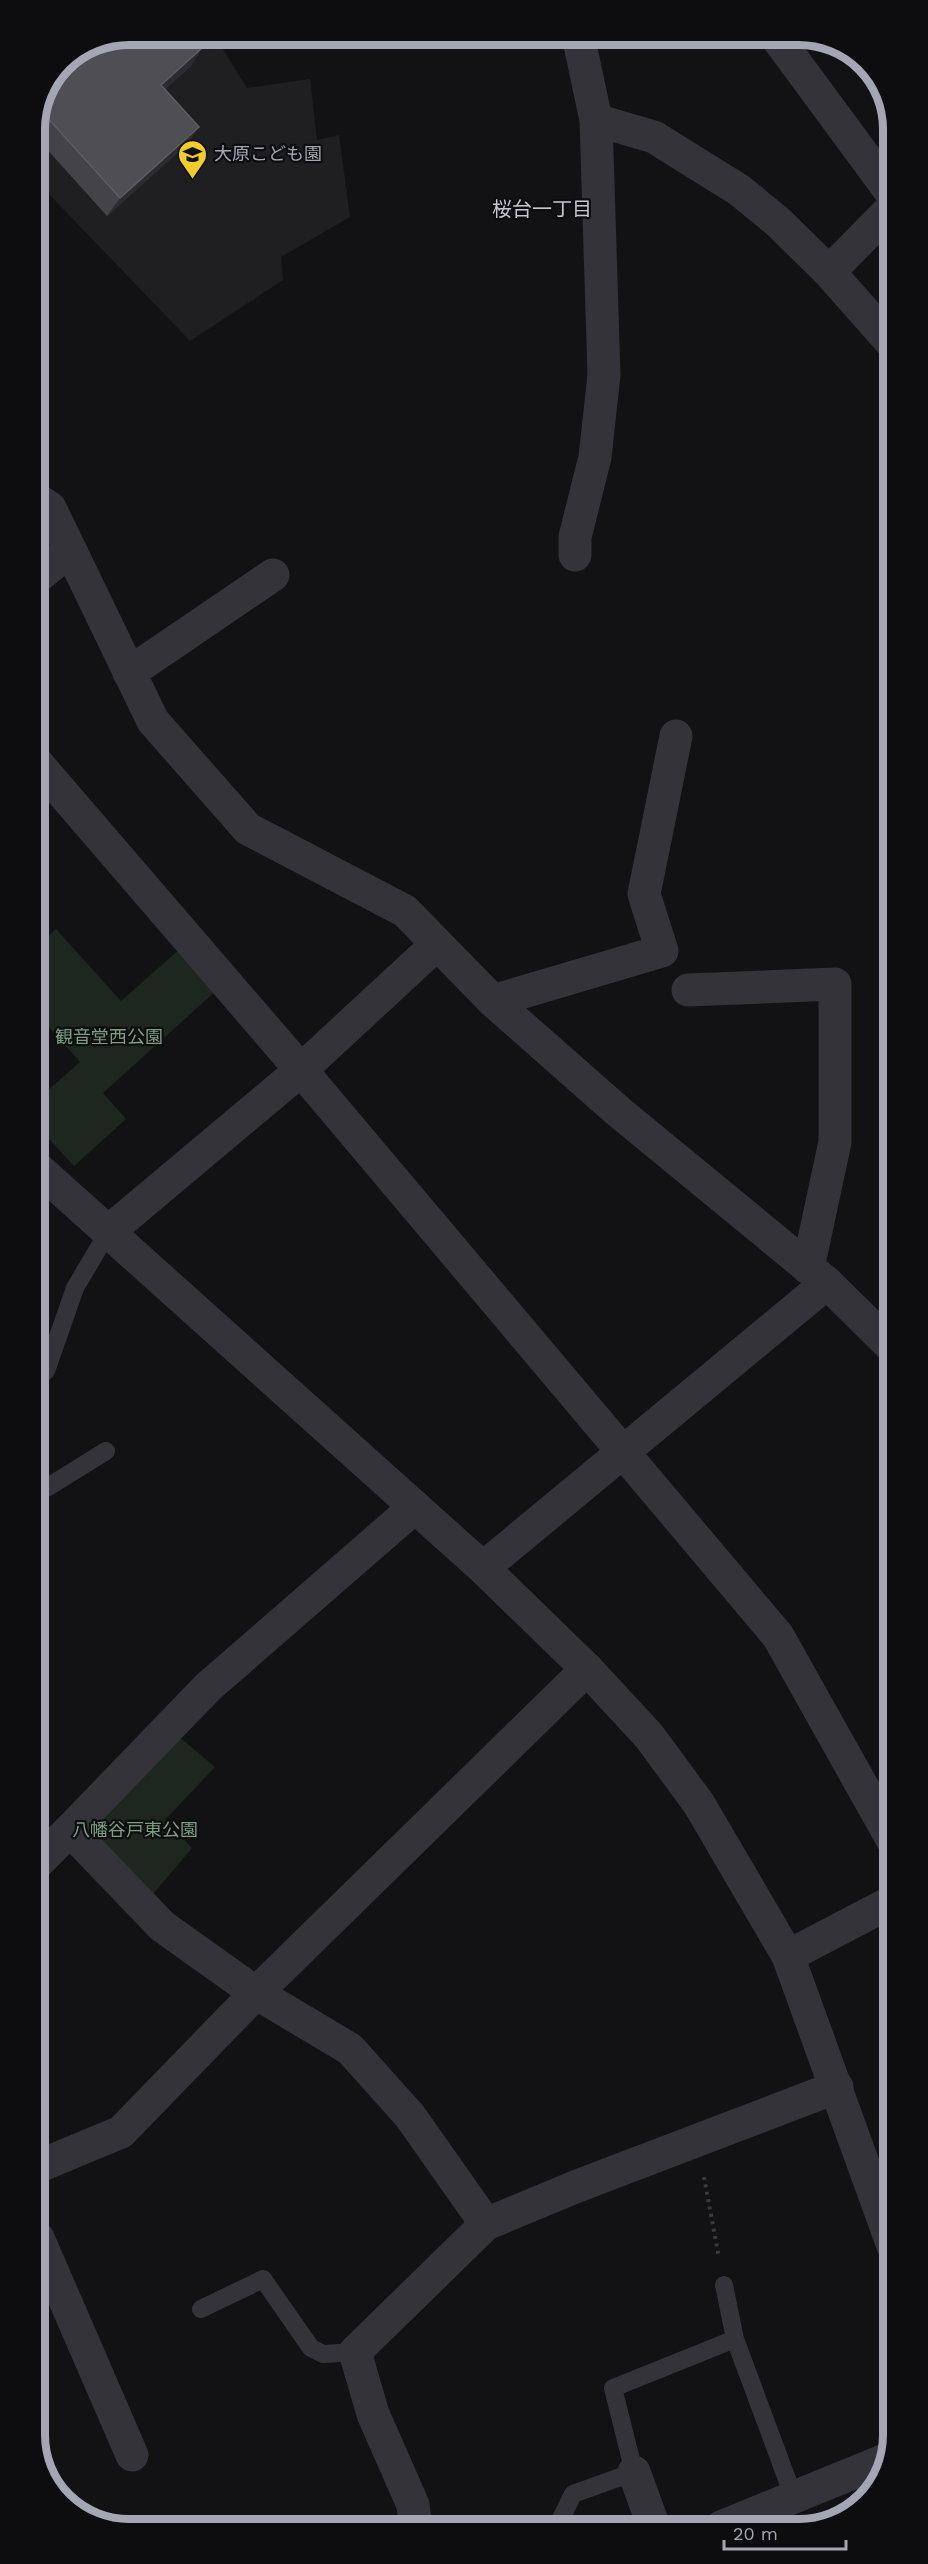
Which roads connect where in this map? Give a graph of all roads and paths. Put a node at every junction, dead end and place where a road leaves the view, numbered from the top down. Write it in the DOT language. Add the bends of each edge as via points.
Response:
graph roads {
  1 [pos="580,45"];
  2 [pos="782,45"];
  3 [pos="596,120"];
  4 [pos="883,182"];
  5 [pos="883,217"];
  6 [pos="829,272"];
  7 [pos="883,333"];
  8 [pos="45,505"];
  9 [pos="70,550"];
  10 [pos="575,555"];
  11 [pos="45,571"];
  12 [pos="273,575"];
  13 [pos="129,673"];
  14 [pos="676,736"];
  15 [pos="45,772"];
  16 [pos="436,945"];
  17 [pos="688,990"];
  18 [pos="493,1001"];
  19 [pos="301,1070"];
  20 [pos="45,1175"];
  21 [pos="108,1232"];
  22 [pos="817,1275"];
  23 [pos="883,1338"];
  24 [pos="45,1372"];
  25 [pos="106,1450"];
  26 [pos="623,1454"];
  27 [pos="45,1485"];
  28 [pos="415,1508"];
  29 [pos="483,1568"];
  30 [pos="587,1669"];
  31 [pos="883,1823"];
  32 [pos="70,1830"];
  33 [pos="45,1855"];
  34 [pos="883,1906"];
  35 [pos="788,1956"];
  36 [pos="256,1993"];
  37 [pos="837,2087"];
  38 [pos="697,2142"];
  39 [pos="45,2164"];
  40 [pos="883,2218"];
  41 [pos="486,2224"];
  42 [pos="45,2258"];
  43 [pos="724,2285"];
  44 [pos="201,2309"];
  45 [pos="735,2339"];
  46 [pos="355,2352"];
  47 [pos="125,2449"];
  48 [pos="879,2463"];
  49 [pos="634,2472"];
  50 [pos="794,2498"];
  51 [pos="414,2519"];
  52 [pos="562,2519"];
  53 [pos="651,2519"];
  54 [pos="741,2519"];
  1 -- 3 [label="street"];
  2 -- 4 [label="street"];
  3 -- 6 [label="street" via="654,137 739,190"];
  3 -- 10 [label="street" via="604,375 595,457 574,537"];
  5 -- 6 [label="street"];
  6 -- 7 [label="street"];
  8 -- 9 [label="street"];
  9 -- 11 [label="street"];
  9 -- 13 [label="street"];
  12 -- 13 [label="street"];
  13 -- 16 [label="street" via="153,722 248,829 405,910"];
  14 -- 18 [label="street" via="644,894 662,951"];
  15 -- 19 [label="street"];
  16 -- 18 [label="street"];
  16 -- 19 [label="street"];
  17 -- 22 [label="street" via="835,984 835,1142"];
  18 -- 22 [label="street" via="619,1112"];
  19 -- 21 [label="street"];
  19 -- 26 [label="street"];
  20 -- 21 [label="street"];
  21 -- 24 [label="lane" via="75,1288"];
  21 -- 28 [label="street"];
  22 -- 23 [label="street"];
  22 -- 26 [label="street"];
  25 -- 27 [label="lane" via="48,1487"];
  26 -- 29 [label="street"];
  26 -- 31 [label="street" via="778,1636"];
  28 -- 29 [label="street"];
  28 -- 32 [label="street" via="208,1687"];
  29 -- 30 [label="street"];
  30 -- 35 [label="street" via="650,1736 699,1804"];
  30 -- 36 [label="street"];
  32 -- 33 [label="street"];
  32 -- 36 [label="street" via="162,1926"];
  34 -- 35 [label="street"];
  35 -- 37 [label="street"];
  36 -- 39 [label="street" via="121,2132"];
  36 -- 41 [label="street" via="350,2049 410,2116"];
  37 -- 38 [label="street"];
  37 -- 40 [label="street"];
  38 -- 41 [label="street"];
  38 -- 43 [label="path"];
  41 -- 46 [label="street"];
  42 -- 47 [label="street" via="88,2382"];
  43 -- 45 [label="lane"];
  44 -- 46 [label="lane" via="263,2279 311,2348 323,2354"];
  45 -- 49 [label="lane" via="613,2388"];
  45 -- 50 [label="lane"];
  46 -- 51 [label="street" via="373,2414"];
  48 -- 50 [label="street"];
  49 -- 52 [label="lane" via="573,2494"];
  49 -- 53 [label="street"];
  50 -- 54 [label="street"];
}
